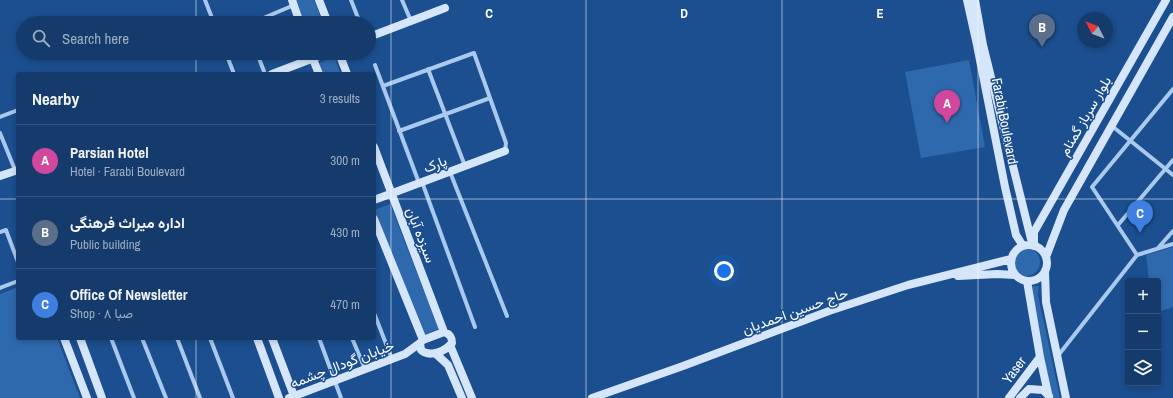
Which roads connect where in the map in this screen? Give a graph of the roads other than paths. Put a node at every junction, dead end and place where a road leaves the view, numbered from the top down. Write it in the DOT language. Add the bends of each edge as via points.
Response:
graph roads {
  1 [pos="206,0"];
  2 [pos="319,0"];
  3 [pos="351,0"];
  4 [pos="402,0"];
  5 [pos="967,0"];
  6 [pos="975,0"];
  7 [pos="1166,0"];
  8 [pos="293,3"];
  9 [pos="445,8"];
  10 [pos="212,16"];
  11 [pos="266,16"];
  12 [pos="298,16"];
  13 [pos="325,16"];
  14 [pos="357,16"];
  15 [pos="1173,18"];
  16 [pos="411,21"];
  17 [pos="376,34"];
  18 [pos="980,45"];
  19 [pos="229,60"];
  20 [pos="260,60"];
  21 [pos="303,60"];
  22 [pos="314,60"];
  23 [pos="341,60"];
  24 [pos="375,65"];
  25 [pos="428,69"];
  26 [pos="233,72"];
  27 [pos="264,72"];
  28 [pos="276,72"];
  29 [pos="318,72"];
  30 [pos="345,72"];
  31 [pos="383,86"];
  32 [pos="1173,89"];
  33 [pos="490,98"];
  34 [pos="16,111"];
  35 [pos="446,114"];
  36 [pos="0,117"];
  37 [pos="1112,126"];
  38 [pos="399,131"];
  39 [pos="0,133"];
  40 [pos="1130,141"];
  41 [pos="504,151"];
  42 [pos="376,152"];
  43 [pos="1173,160"];
  44 [pos="465,166"];
  45 [pos="16,169"];
  46 [pos="1165,169"];
  47 [pos="16,171"];
  48 [pos="450,172"];
  49 [pos="1173,175"];
  50 [pos="0,176"];
  51 [pos="421,183"];
  52 [pos="1017,184"];
  53 [pos="1005,186"];
  54 [pos="392,194"];
  55 [pos="376,199"];
  56 [pos="376,224"];
  57 [pos="1118,225"];
  58 [pos="1173,231"];
  59 [pos="0,232"];
  60 [pos="1173,244"];
  61 [pos="1029,246"];
  62 [pos="1158,248"];
  63 [pos="1137,255"];
  64 [pos="16,257"];
  65 [pos="1046,257"];
  66 [pos="1011,258"];
  67 [pos="1045,271"];
  68 [pos="1015,275"];
  69 [pos="942,277"];
  70 [pos="1027,281"];
  71 [pos="16,282"];
  72 [pos="0,288"];
  73 [pos="507,316"];
  74 [pos="376,317"];
  75 [pos="475,327"];
  76 [pos="444,332"];
  77 [pos="65,340"];
  78 [pos="81,340"];
  79 [pos="111,340"];
  80 [pos="143,340"];
  81 [pos="178,340"];
  82 [pos="211,340"];
  83 [pos="258,340"];
  84 [pos="273,340"];
  85 [pos="320,340"];
  86 [pos="353,340"];
  87 [pos="422,342"];
  88 [pos="450,345"];
  89 [pos="424,353"];
  90 [pos="435,353"];
  91 [pos="405,354"];
  92 [pos="1040,357"];
  93 [pos="1057,357"];
  94 [pos="392,359"];
  95 [pos="365,369"];
  96 [pos="336,380"];
  97 [pos="291,397"];
  98 [pos="1049,397"];
  99 [pos="87,398"];
  100 [pos="102,398"];
  101 [pos="134,398"];
  102 [pos="166,398"];
  103 [pos="200,398"];
  104 [pos="233,398"];
  105 [pos="279,398"];
  106 [pos="341,398"];
  107 [pos="462,398"];
  108 [pos="472,398"];
  109 [pos="592,398"];
  110 [pos="1008,398"];
  111 [pos="1020,398"];
  112 [pos="1066,398"];
  1 -- 10 [label="street"];
  2 -- 13 [label="main road"];
  3 -- 14 [label="street"];
  4 -- 16 [label="street"];
  5 -- 18 [label="main road, Farabi Boulevard"];
  6 -- 18 [label="main road, Farabi Boulevard"];
  7 -- 61 [label="main road, بلوار سرباز گمنام" via="1034,232"];
  8 -- 11 [label="street"];
  8 -- 12 [label="main road"];
  9 -- 16 [label="main road"];
  15 -- 37 [label="main road, بلوار سرباز گمنام"];
  16 -- 17 [label="main road"];
  18 -- 52 [label="main road, Farabi Boulevard"];
  18 -- 53 [label="main road, Farabi Boulevard"];
  19 -- 26 [label="street"];
  20 -- 27 [label="street"];
  21 -- 28 [label="main road"];
  22 -- 29 [label="main road"];
  23 -- 30 [label="main road"];
  24 -- 31 [label="street"];
  25 -- 31 [label="street"];
  25 -- 33 [label="street" via="474,53"];
  25 -- 35 [label="street"];
  31 -- 38 [label="street"];
  32 -- 40 [label="street"];
  33 -- 35 [label="street"];
  33 -- 41 [label="street" via="506,143"];
  34 -- 36 [label="street"];
  35 -- 38 [label="street"];
  35 -- 44 [label="street"];
  37 -- 40 [label="street"];
  37 -- 65 [label="main road, بلوار سرباز گمنام" via="1064,210"];
  38 -- 51 [label="street"];
  39 -- 45 [label="street"];
  40 -- 46 [label="street"];
  40 -- 57 [label="street" via="1092,188"];
  41 -- 44 [label="main road, پارک"];
  42 -- 54 [label="main road, سیزده آبان"];
  43 -- 46 [label="street"];
  44 -- 48 [label="main road, پارک"];
  46 -- 49 [label="street"];
  46 -- 57 [label="street"];
  47 -- 50 [label="main road"];
  48 -- 51 [label="main road, پارک"];
  48 -- 73 [label="street"];
  51 -- 54 [label="main road, پارک"];
  51 -- 75 [label="street"];
  52 -- 53 [label="main road"];
  52 -- 61 [label="main road, Farabi Boulevard" via="1030,235"];
  53 -- 61 [label="main road, Farabi Boulevard" via="1016,235"];
  54 -- 55 [label="main road, پارک"];
  54 -- 76 [label="main road, سیزده آبان"];
  56 -- 87 [label="main road"];
  57 -- 63 [label="street"];
  58 -- 62 [label="street"];
  59 -- 64 [label="street" via="6,230"];
  60 -- 62 [label="street"];
  61 -- 65 [label="main road" via="1041,250"];
  61 -- 66 [label="main road" via="1016,251"];
  62 -- 63 [label="street"];
  63 -- 93 [label="street"];
  65 -- 67 [label="main road"];
  66 -- 68 [label="main road" via="1011,267"];
  66 -- 69 [label="main road, حاج حسین احمدیان"];
  67 -- 70 [label="main road" via="1037,279"];
  67 -- 93 [label="main road" via="1046,302"];
  68 -- 69 [label="main road"];
  68 -- 70 [label="main road"];
  69 -- 109 [label="main road, حاج حسین احمدیان" via="908,285 829,311"];
  70 -- 92 [label="main road"];
  71 -- 72 [label="street"];
  74 -- 94 [label="street"];
  76 -- 87 [label="main road"];
  76 -- 88 [label="main road, سیزده آبان" via="451,336"];
  77 -- 99 [label="main road"];
  78 -- 100 [label="main road"];
  79 -- 101 [label="street"];
  80 -- 102 [label="street"];
  81 -- 103 [label="street"];
  82 -- 104 [label="street"];
  83 -- 105 [label="main road"];
  84 -- 97 [label="main road"];
  85 -- 96 [label="street"];
  86 -- 95 [label="street"];
  87 -- 89 [label="main road" via="421,350"];
  87 -- 91 [label="main road"];
  88 -- 90 [label="main road"];
  88 -- 108 [label="main road"];
  89 -- 90 [label="main road"];
  89 -- 91 [label="main road"];
  90 -- 107 [label="main road" via="448,365"];
  91 -- 94 [label="main road, خیابان گودال چشمه"];
  92 -- 98 [label="main road"];
  92 -- 110 [label="main road, Yaser"];
  93 -- 112 [label="main road"];
  94 -- 95 [label="main road, خیابان گودال چشمه"];
  95 -- 96 [label="main road, خیابان گودال چشمه"];
  96 -- 97 [label="main road, خیابان گودال چشمه"];
  96 -- 106 [label="street"];
  98 -- 111 [label="main road, Yaser" via="1043,390 1029,389"];
}
